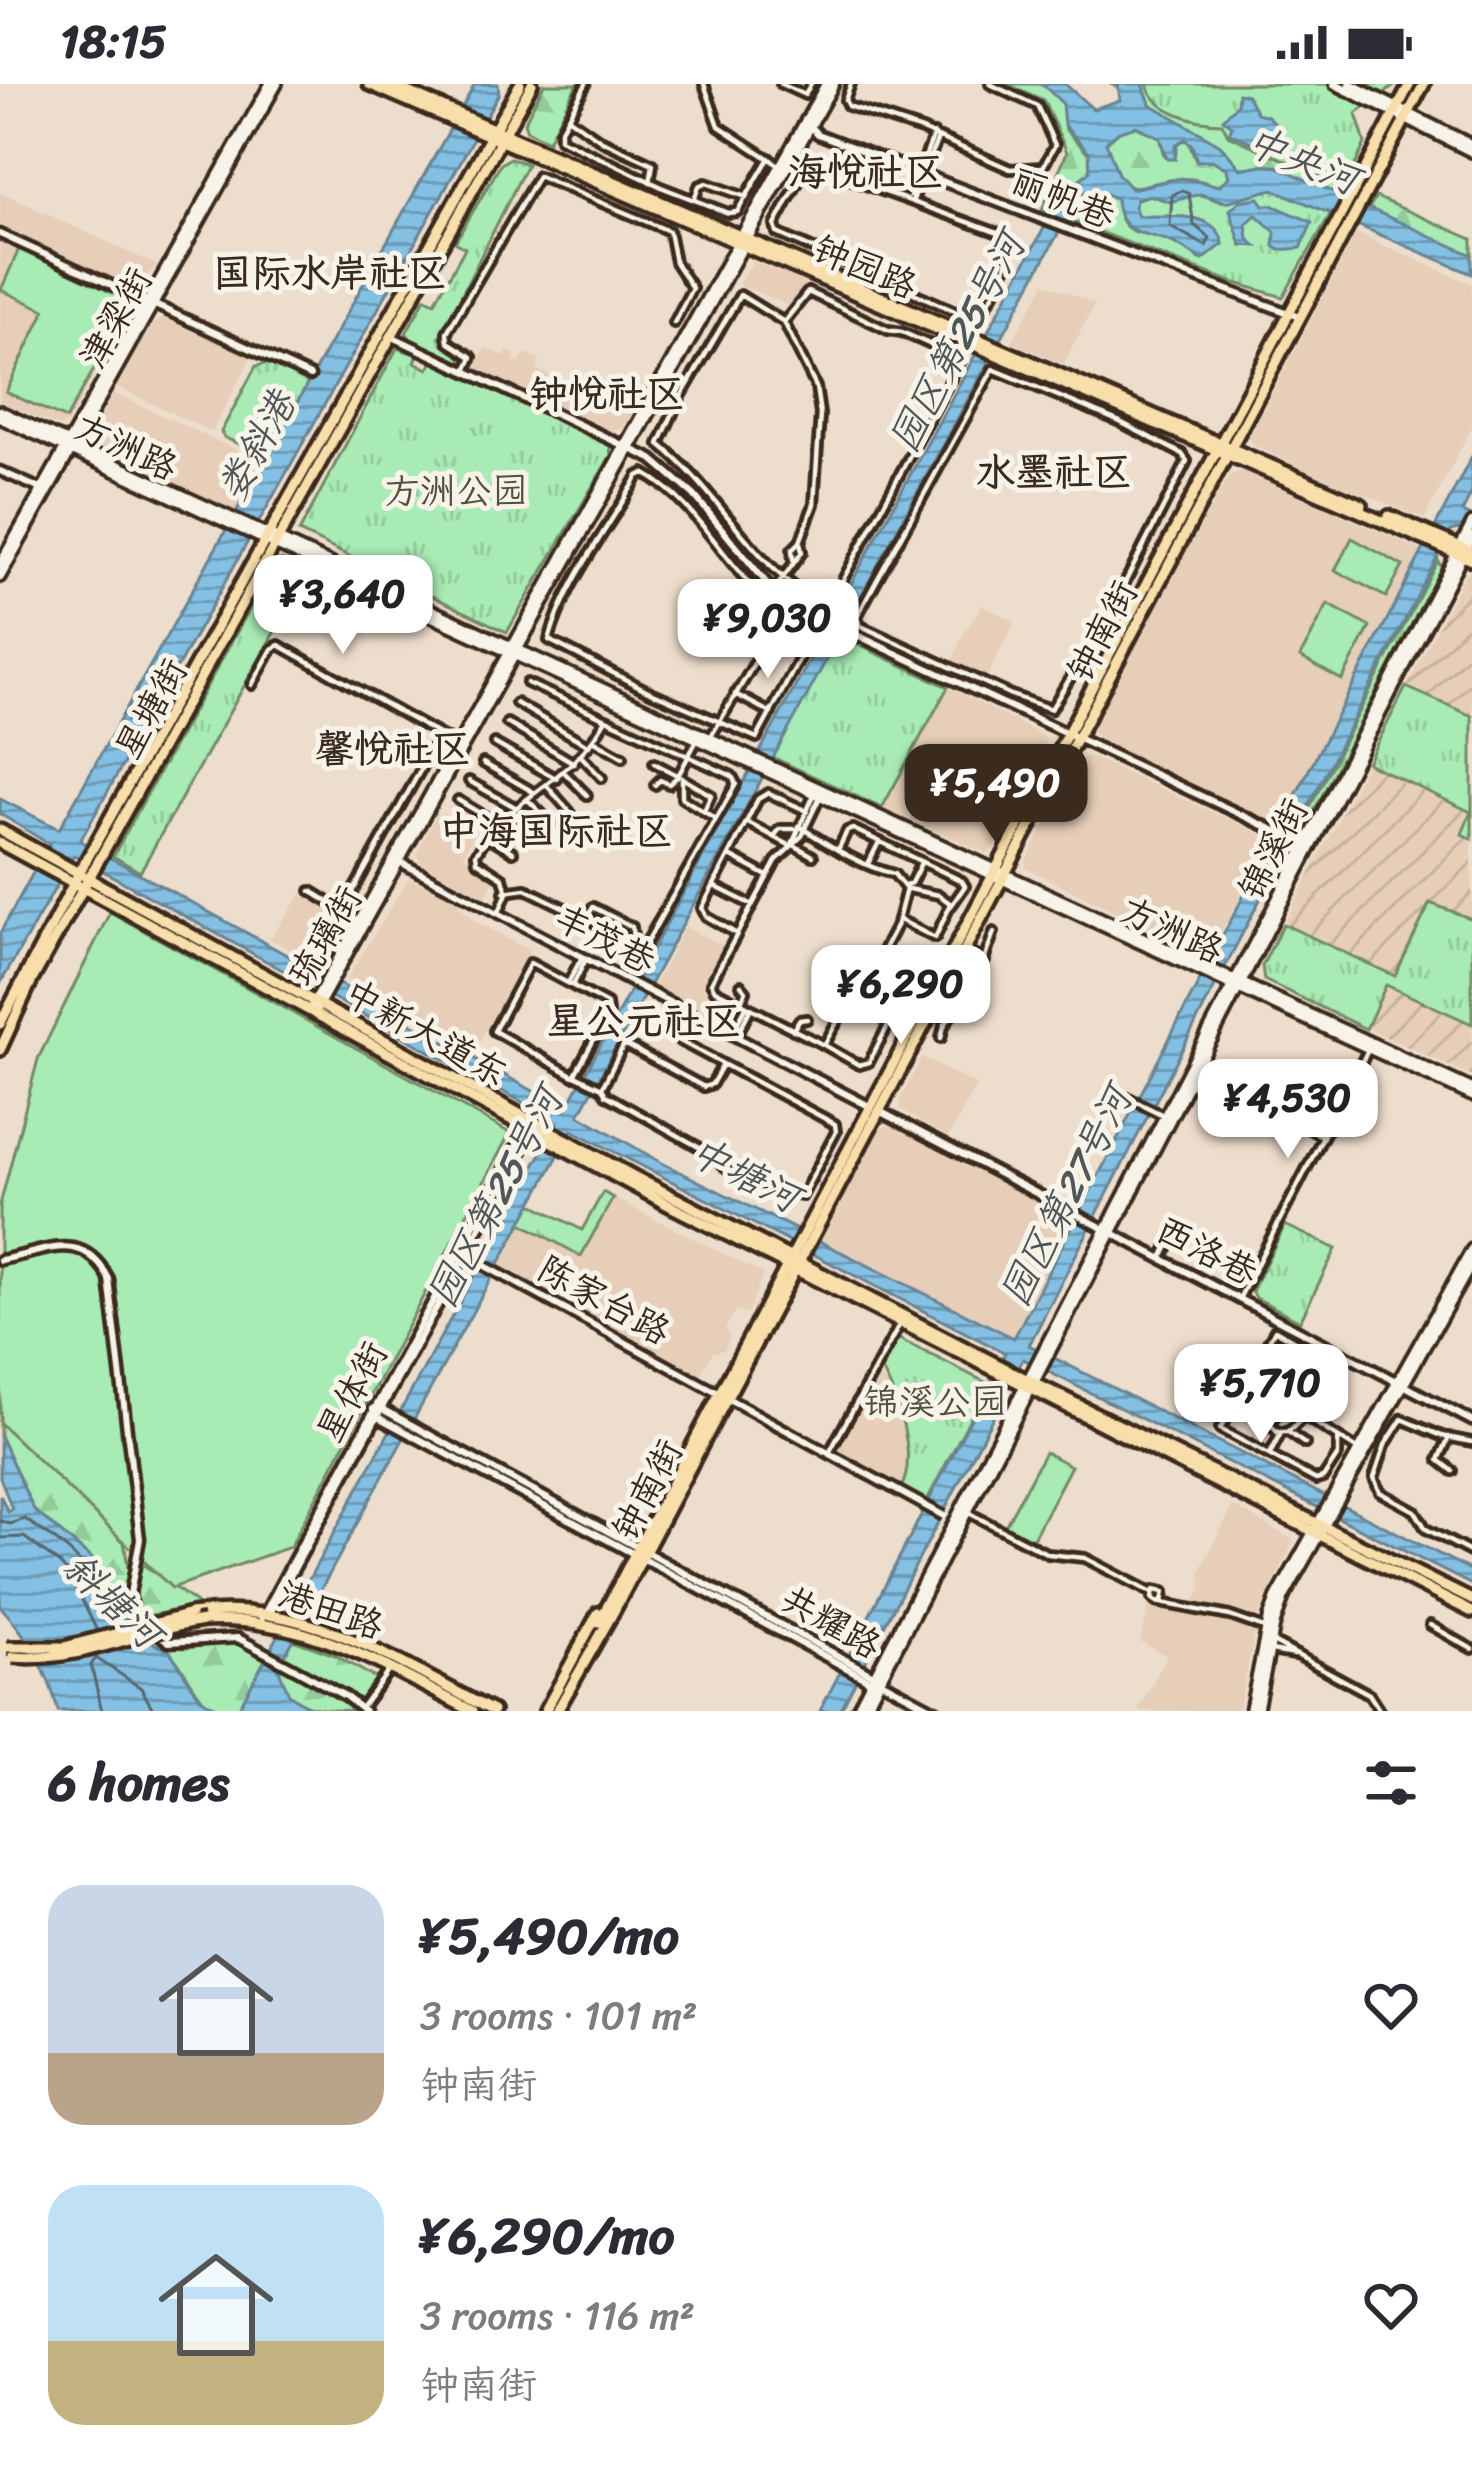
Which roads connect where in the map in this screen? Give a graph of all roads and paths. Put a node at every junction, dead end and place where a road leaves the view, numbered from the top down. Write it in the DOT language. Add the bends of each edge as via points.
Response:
graph roads {
  1 [pos="273,84"];
  2 [pos="368,84"];
  3 [pos="389,84"];
  4 [pos="520,84"];
  5 [pos="532,84"];
  6 [pos="586,84"];
  7 [pos="704,84"];
  8 [pos="782,84"];
  9 [pos="811,84"];
  10 [pos="830,84"];
  11 [pos="851,84"];
  12 [pos="990,84"];
  13 [pos="1335,84"];
  14 [pos="1349,84"];
  15 [pos="1410,84"];
  16 [pos="1424,84"];
  17 [pos="1402,113"];
  18 [pos="457,117"];
  19 [pos="567,118"];
  20 [pos="808,123"];
  21 [pos="802,133"];
  22 [pos="818,134"];
  23 [pos="497,135"];
  24 [pos="936,135"];
  25 [pos="1472,149"];
  26 [pos="769,158"];
  27 [pos="781,164"];
  28 [pos="921,173"];
  29 [pos="650,182"];
  30 [pos="778,183"];
  31 [pos="793,191"];
  32 [pos="746,197"];
  33 [pos="911,199"];
  34 [pos="694,200"];
  35 [pos="0,234"];
  36 [pos="742,240"];
  37 [pos="151,303"];
  38 [pos="891,308"];
  39 [pos="679,313"];
  40 [pos="1298,315"];
  41 [pos="697,322"];
  42 [pos="674,323"];
  43 [pos="785,326"];
  44 [pos="881,326"];
  45 [pos="386,334"];
  46 [pos="717,335"];
  47 [pos="981,342"];
  48 [pos="463,370"];
  49 [pos="310,376"];
  50 [pos="0,415"];
  51 [pos="628,445"];
  52 [pos="70,447"];
  53 [pos="1224,448"];
  54 [pos="0,471"];
  55 [pos="45,492"];
  56 [pos="1472,523"];
  57 [pos="1469,535"];
  58 [pos="271,540"];
  59 [pos="1465,552"];
  60 [pos="0,564"];
  61 [pos="783,576"];
  62 [pos="0,578"];
  63 [pos="771,588"];
  64 [pos="784,598"];
  65 [pos="777,610"];
  66 [pos="515,652"];
  67 [pos="943,662"];
  68 [pos="937,674"];
  69 [pos="527,683"];
  70 [pos="252,685"];
  71 [pos="735,694"];
  72 [pos="516,703"];
  73 [pos="771,713"];
  74 [pos="606,718"];
  75 [pos="507,723"];
  76 [pos="718,723"];
  77 [pos="440,735"];
  78 [pos="1071,737"];
  79 [pos="710,738"];
  80 [pos="698,739"];
  81 [pos="494,743"];
  82 [pos="591,743"];
  83 [pos="458,745"];
  84 [pos="580,756"];
  85 [pos="688,756"];
  86 [pos="623,757"];
  87 [pos="754,762"];
  88 [pos="483,763"];
  89 [pos="574,763"];
  90 [pos="654,763"];
  91 [pos="766,768"];
  92 [pos="565,772"];
  93 [pos="602,778"];
  94 [pos="557,779"];
  95 [pos="679,780"];
  96 [pos="469,781"];
  97 [pos="655,785"];
  98 [pos="548,787"];
  99 [pos="537,794"];
  100 [pos="586,795"];
  101 [pos="818,796"];
  102 [pos="527,799"];
  103 [pos="458,800"];
  104 [pos="515,806"];
  105 [pos="704,811"];
  106 [pos="807,811"];
  107 [pos="570,812"];
  108 [pos="716,819"];
  109 [pos="498,820"];
  110 [pos="748,823"];
  111 [pos="552,824"];
  112 [pos="800,828"];
  113 [pos="0,830"];
  114 [pos="529,834"];
  115 [pos="487,836"];
  116 [pos="774,837"];
  117 [pos="879,842"];
  118 [pos="0,843"];
  119 [pos="791,845"];
  120 [pos="1309,846"];
  121 [pos="838,850"];
  122 [pos="514,852"];
  123 [pos="730,856"];
  124 [pos="813,856"];
  125 [pos="41,860"];
  126 [pos="396,860"];
  127 [pos="921,862"];
  128 [pos="866,866"];
  129 [pos="84,875"];
  130 [pos="998,875"];
  131 [pos="768,876"];
  132 [pos="714,886"];
  133 [pos="906,887"];
  134 [pos="310,891"];
  135 [pos="505,892"];
  136 [pos="752,905"];
  137 [pos="951,906"];
  138 [pos="342,908"];
  139 [pos="496,913"];
  140 [pos="359,919"];
  141 [pos="586,919"];
  142 [pos="898,919"];
  143 [pos="994,932"];
  144 [pos="736,933"];
  145 [pos="632,942"];
  146 [pos="644,947"];
  147 [pos="965,950"];
  148 [pos="584,958"];
  149 [pos="636,959"];
  150 [pos="985,961"];
  151 [pos="869,970"];
  152 [pos="329,980"];
  153 [pos="1232,983"];
  154 [pos="570,984"];
  155 [pos="741,985"];
  156 [pos="746,1006"];
  157 [pos="314,1007"];
  158 [pos="807,1019"];
  159 [pos="0,1024"];
  160 [pos="793,1030"];
  161 [pos="734,1036"];
  162 [pos="941,1038"];
  163 [pos="678,1040"];
  164 [pos="824,1045"];
  165 [pos="1370,1046"];
  166 [pos="0,1050"];
  167 [pos="723,1064"];
  168 [pos="578,1077"];
  169 [pos="598,1087"];
  170 [pos="1472,1092"];
  171 [pos="1129,1098"];
  172 [pos="874,1108"];
  173 [pos="1168,1118"];
  174 [pos="531,1127"];
  175 [pos="1310,1130"];
  176 [pos="1323,1137"];
  177 [pos="1109,1231"];
  178 [pos="1168,1246"];
  179 [pos="1472,1249"];
  180 [pos="465,1255"];
  181 [pos="1162,1258"];
  182 [pos="0,1260"];
  183 [pos="792,1263"];
  184 [pos="1472,1263"];
  185 [pos="1240,1297"];
  186 [pos="899,1324"];
  187 [pos="1325,1344"];
  188 [pos="1319,1355"];
  189 [pos="996,1369"];
  190 [pos="1401,1384"];
  191 [pos="1029,1385"];
  192 [pos="722,1395"];
  193 [pos="1288,1406"];
  194 [pos="378,1412"];
  195 [pos="1304,1417"];
  196 [pos="1472,1421"];
  197 [pos="1285,1432"];
  198 [pos="1448,1437"];
  199 [pos="1338,1438"];
  200 [pos="1472,1442"];
  201 [pos="1306,1444"];
  202 [pos="1358,1450"];
  203 [pos="829,1454"];
  204 [pos="1268,1456"];
  205 [pos="1454,1471"];
  206 [pos="1333,1502"];
  207 [pos="967,1512"];
  208 [pos="957,1523"];
  209 [pos="1321,1524"];
  210 [pos="639,1552"];
  211 [pos="1472,1553"];
  212 [pos="1472,1600"];
  213 [pos="610,1608"];
  214 [pos="1472,1612"];
  215 [pos="264,1617"];
  216 [pos="1430,1625"];
  217 [pos="301,1626"];
  218 [pos="1267,1629"];
  219 [pos="1270,1646"];
  220 [pos="1472,1648"];
  221 [pos="5,1651"];
  222 [pos="390,1668"];
  223 [pos="875,1678"];
  224 [pos="363,1709"];
  225 [pos="472,1711"];
  226 [pos="494,1711"];
  227 [pos="554,1711"];
  228 [pos="860,1711"];
  229 [pos="938,1711"];
  230 [pos="1254,1711"];
  231 [pos="1380,1711"];
  1 -- 37 [label="main road, 津梁街"];
  2 -- 18 [label="main road, 钟园路"];
  3 -- 18 [label="main road, 钟园路"];
  4 -- 23 [label="main road, 星塘街"];
  5 -- 23 [label="main road, 星塘街"];
  6 -- 19 [label="street"];
  7 -- 26 [label="street" via="719,126"];
  8 -- 9 [label="street" via="805,94"];
  10 -- 20 [label="main road, 琉璃街"];
  11 -- 24 [label="street" via="848,106"];
  12 -- 24 [label="street" via="1036,106 1055,145 1042,167 1010,169"];
  13 -- 17 [label="main road"];
  14 -- 17 [label="main road"];
  15 -- 17 [label="main road, 钟南街"];
  16 -- 17 [label="main road, 钟南街"];
  17 -- 25 [label="main road"];
  17 -- 40 [label="main road, 钟南街"];
  18 -- 23 [label="main road, 钟园路"];
  19 -- 29 [label="street" via="653,164"];
  19 -- 29 [label="street" via="560,140"];
  20 -- 21 [label="main road, 琉璃街"];
  20 -- 22 [label="street"];
  21 -- 22 [label="street, 丽帆巷"];
  21 -- 27 [label="main road, 琉璃街"];
  21 -- 30 [label="main road, 琉璃街"];
  22 -- 28 [label="street, 丽帆巷"];
  23 -- 36 [label="main road, 钟园路"];
  23 -- 45 [label="main road, 星塘街"];
  24 -- 28 [label="street"];
  26 -- 27 [label="street"];
  26 -- 32 [label="street"];
  27 -- 36 [label="main road, 琉璃街"];
  28 -- 33 [label="street"];
  28 -- 40 [label="street, 丽帆巷"];
  29 -- 34 [label="street"];
  30 -- 31 [label="street"];
  30 -- 36 [label="main road, 琉璃街"];
  31 -- 33 [label="street" via="813,166"];
  31 -- 33 [label="street" via="777,233 978,319 1008,265 1007,244 993,230"];
  32 -- 34 [label="street" via="734,214"];
  32 -- 34 [label="street" via="706,183"];
  35 -- 37 [label="street"];
  36 -- 38 [label="main road, 钟园路"];
  36 -- 41 [label="main road, 琉璃街"];
  36 -- 47 [label="main road, 钟园路"];
  37 -- 49 [label="street"];
  37 -- 52 [label="main road, 津梁街"];
  38 -- 44 [label="street"];
  38 -- 47 [label="main road, 钟园路"];
  39 -- 41 [label="street"];
  39 -- 42 [label="street"];
  39 -- 48 [label="street" via="692,285 675,262 669,231 538,176 447,332 448,342 470,356"];
  40 -- 53 [label="main road, 钟南街"];
  41 -- 46 [label="street"];
  41 -- 51 [label="main road, 琉璃街"];
  43 -- 44 [label="street" via="808,292"];
  43 -- 46 [label="street" via="740,295"];
  43 -- 61 [label="street" via="814,380 820,414 814,504 802,552"];
  44 -- 61 [label="street" via="956,356 959,367 831,602 792,589"];
  45 -- 48 [label="street"];
  45 -- 58 [label="main road, 星塘街"];
  46 -- 61 [label="street" via="659,444"];
  47 -- 53 [label="main road, 钟园路"];
  48 -- 51 [label="street"];
  50 -- 52 [label="main road, 方洲路"];
  51 -- 63 [label="street" via="684,484"];
  51 -- 66 [label="main road, 琉璃街"];
  52 -- 55 [label="main road, 津梁街"];
  52 -- 58 [label="main road, 方洲路"];
  53 -- 59 [label="main road, 钟园路"];
  53 -- 78 [label="main road, 钟南街"];
  54 -- 55 [label="street"];
  55 -- 60 [label="main road, 津梁街"];
  55 -- 62 [label="main road, 津梁街"];
  56 -- 57 [label="main road, 锦溪街"];
  57 -- 59 [label="main road, 锦溪街"];
  58 -- 66 [label="main road, 方洲路"];
  58 -- 129 [label="main road, 星塘街"];
  59 -- 120 [label="main road, 锦溪街"];
  61 -- 63 [label="street"];
  63 -- 64 [label="street"];
  64 -- 65 [label="street"];
  64 -- 68 [label="street"];
  65 -- 71 [label="street"];
  65 -- 73 [label="street" via="814,633"];
  65 -- 76 [label="street" via="674,494 638,476 549,640"];
  66 -- 79 [label="main road, 方洲路"];
  66 -- 80 [label="main road, 方洲路"];
  66 -- 83 [label="main road, 琉璃街"];
  66 -- 126 [label="main road, 琉璃街"];
  67 -- 67 [label="street" via="861,626 856,616 991,370 1184,456 1168,504 1054,707"];
  67 -- 68 [label="street"];
  68 -- 78 [label="street"];
  69 -- 74 [label="street"];
  70 -- 77 [label="street" via="279,645"];
  71 -- 73 [label="street"];
  71 -- 76 [label="street"];
  72 -- 82 [label="street"];
  73 -- 76 [label="street" via="754,739"];
  74 -- 82 [label="street"];
  74 -- 85 [label="street"];
  75 -- 89 [label="street"];
  76 -- 79 [label="street"];
  77 -- 83 [label="street"];
  77 -- 138 [label="street"];
  78 -- 120 [label="street"];
  78 -- 130 [label="main road, 钟南街"];
  79 -- 87 [label="main road, 方洲路"];
  80 -- 85 [label="street"];
  80 -- 87 [label="main road, 方洲路"];
  81 -- 94 [label="street"];
  82 -- 84 [label="street"];
  82 -- 86 [label="street"];
  83 -- 126 [label="main road, 琉璃街"];
  84 -- 89 [label="street"];
  84 -- 93 [label="street"];
  85 -- 95 [label="street"];
  85 -- 108 [label="street" via="735,779"];
  87 -- 91 [label="main road, 方洲路"];
  88 -- 99 [label="street"];
  89 -- 92 [label="street"];
  90 -- 95 [label="street"];
  91 -- 101 [label="main road, 方洲路"];
  91 -- 130 [label="main road, 方洲路"];
  92 -- 94 [label="street"];
  92 -- 100 [label="street"];
  94 -- 98 [label="street"];
  95 -- 97 [label="street"];
  95 -- 105 [label="street" via="682,798"];
  95 -- 105 [label="street" via="711,795"];
  96 -- 104 [label="street"];
  98 -- 99 [label="street"];
  98 -- 107 [label="street"];
  99 -- 102 [label="street"];
  101 -- 106 [label="street"];
  101 -- 112 [label="street"];
  101 -- 130 [label="main road, 方洲路"];
  102 -- 104 [label="street"];
  102 -- 111 [label="street"];
  103 -- 109 [label="street"];
  104 -- 109 [label="street"];
  105 -- 108 [label="street"];
  106 -- 110 [label="street" via="765,794"];
  106 -- 112 [label="street"];
  108 -- 146 [label="street"];
  109 -- 114 [label="street"];
  109 -- 115 [label="street"];
  110 -- 116 [label="street"];
  110 -- 123 [label="street"];
  112 -- 116 [label="street"];
  112 -- 119 [label="street"];
  112 -- 121 [label="street"];
  113 -- 125 [label="main road, 中新大道东"];
  115 -- 122 [label="street"];
  115 -- 135 [label="street" via="476,860 501,876"];
  116 -- 119 [label="street"];
  117 -- 121 [label="street" via="850,829"];
  117 -- 127 [label="street"];
  117 -- 128 [label="street"];
  118 -- 125 [label="main road, 中新大道东"];
  119 -- 124 [label="street"];
  119 -- 131 [label="street"];
  120 -- 153 [label="main road, 锦溪街"];
  121 -- 128 [label="street"];
  123 -- 131 [label="street"];
  123 -- 132 [label="street"];
  125 -- 129 [label="main road, 中新大道东"];
  126 -- 139 [label="street, 丰茂巷"];
  126 -- 140 [label="main road, 琉璃街"];
  126 -- 152 [label="main road, 琉璃街"];
  127 -- 133 [label="street"];
  127 -- 137 [label="street" via="964,884"];
  128 -- 133 [label="street"];
  129 -- 157 [label="main road, 中新大道东"];
  129 -- 159 [label="main road, 星塘街"];
  129 -- 166 [label="main road, 星塘街"];
  130 -- 147 [label="main road, 钟南街"];
  130 -- 153 [label="main road, 方洲路"];
  130 -- 172 [label="main road, 钟南街"];
  131 -- 136 [label="street"];
  132 -- 136 [label="street"];
  132 -- 144 [label="street" via="702,913"];
  133 -- 137 [label="street"];
  133 -- 142 [label="street"];
  134 -- 138 [label="street"];
  135 -- 139 [label="street"];
  135 -- 141 [label="street" via="526,890"];
  136 -- 144 [label="street"];
  137 -- 142 [label="street" via="935,938"];
  138 -- 140 [label="street"];
  139 -- 148 [label="street, 丰茂巷"];
  140 -- 152 [label="main road, 琉璃街"];
  141 -- 145 [label="street"];
  141 -- 145 [label="street" via="593,908 632,927"];
  142 -- 151 [label="street"];
  143 -- 150 [label="street"];
  144 -- 156 [label="street" via="711,986"];
  145 -- 146 [label="street"];
  146 -- 149 [label="street"];
  147 -- 150 [label="street"];
  147 -- 172 [label="main road, 钟南街"];
  148 -- 154 [label="street"];
  148 -- 161 [label="street, 丰茂巷"];
  150 -- 162 [label="street"];
  151 -- 164 [label="street"];
  151 -- 164 [label="street" via="905,996 869,1062 859,1065"];
  152 -- 157 [label="main road, 琉璃街"];
  153 -- 165 [label="main road, 方洲路"];
  153 -- 173 [label="main road, 锦溪街"];
  154 -- 168 [label="street" via="608,1009"];
  154 -- 168 [label="street" via="530,963 494,1031"];
  155 -- 156 [label="street"];
  156 -- 160 [label="street"];
  156 -- 161 [label="street"];
  157 -- 174 [label="main road, 中新大道东"];
  158 -- 160 [label="street"];
  160 -- 164 [label="street"];
  161 -- 172 [label="street, 丰茂巷"];
  163 -- 167 [label="street"];
  165 -- 170 [label="main road, 方洲路"];
  165 -- 176 [label="street"];
  167 -- 169 [label="street" via="704,1087 624,1044"];
  167 -- 169 [label="street" via="836,1124 802,1196 725,1169"];
  168 -- 169 [label="street"];
  171 -- 173 [label="street"];
  172 -- 177 [label="street, 丰茂巷"];
  172 -- 183 [label="main road, 钟南街"];
  173 -- 177 [label="main road, 锦溪街"];
  174 -- 180 [label="street, 星体街"];
  174 -- 183 [label="main road, 中新大道东"];
  174 -- 194 [label="street, 星体街"];
  175 -- 176 [label="street"];
  176 -- 185 [label="street"];
  177 -- 181 [label="street, 西洛巷"];
  177 -- 191 [label="main road, 锦溪街"];
  178 -- 181 [label="street"];
  179 -- 190 [label="main road"];
  180 -- 192 [label="street, 陈家台路"];
  180 -- 194 [label="street, 星体街"];
  181 -- 185 [label="street, 西洛巷"];
  182 -- 224 [label="street" via="68,1246 92,1256 109,1279 140,1538 130,1594 135,1616 169,1642 233,1637"];
  183 -- 186 [label="main road, 中新大道东"];
  183 -- 189 [label="main road, 中新大道东"];
  183 -- 192 [label="main road, 钟南街"];
  184 -- 190 [label="main road"];
  185 -- 187 [label="street, 西洛巷"];
  186 -- 189 [label="main road, 中新大道东"];
  186 -- 203 [label="street"];
  187 -- 188 [label="street"];
  187 -- 190 [label="street, 西洛巷"];
  188 -- 193 [label="street"];
  188 -- 204 [label="street" via="1275,1330 1221,1426"];
  189 -- 191 [label="main road, 中新大道东"];
  190 -- 196 [label="street, 西洛巷"];
  190 -- 202 [label="main road"];
  190 -- 206 [label="main road"];
  191 -- 207 [label="main road, 锦溪街"];
  191 -- 208 [label="main road, 锦溪街"];
  191 -- 209 [label="main road, 中新大道东"];
  192 -- 203 [label="street, 陈家台路"];
  192 -- 210 [label="main road, 钟南街"];
  193 -- 195 [label="street"];
  193 -- 197 [label="street" via="1269,1423"];
  194 -- 210 [label="street, 共耀路"];
  194 -- 215 [label="street, 星体街"];
  195 -- 197 [label="street"];
  195 -- 199 [label="street"];
  197 -- 201 [label="street"];
  197 -- 204 [label="street"];
  198 -- 200 [label="street"];
  198 -- 205 [label="street" via="1439,1460"];
  198 -- 211 [label="street" via="1402,1419 1375,1482 1432,1534"];
  199 -- 202 [label="street"];
  199 -- 204 [label="street" via="1320,1480"];
  202 -- 206 [label="main road"];
  203 -- 208 [label="street, 陈家台路, bridge"];
  206 -- 209 [label="main road"];
  207 -- 208 [label="main road, 锦溪街"];
  207 -- 218 [label="street" via="1051,1555 1084,1558 1158,1589 1162,1601"];
  208 -- 223 [label="main road, 锦溪街"];
  209 -- 212 [label="main road, 中新大道东"];
  209 -- 214 [label="main road, 中新大道东"];
  209 -- 218 [label="main road" via="1276,1598"];
  209 -- 219 [label="main road"];
  210 -- 213 [label="main road, 钟南街"];
  210 -- 223 [label="street, 共耀路"];
  213 -- 227 [label="main road"];
  213 -- 227 [label="main road, 钟南街"];
  213 -- 227 [label="main road" via="610,1625"];
  215 -- 217 [label="main road, 港田路"];
  215 -- 221 [label="main road, 港田路, bridge" via="191,1614 64,1647"];
  215 -- 221 [label="main road, 港田路, bridge" via="167,1628 72,1655"];
  216 -- 220 [label="street"];
  217 -- 222 [label="main road, 港田路"];
  217 -- 226 [label="main road, 港田路" via="354,1640"];
  218 -- 230 [label="main road"];
  219 -- 230 [label="main road"];
  219 -- 231 [label="street" via="1369,1694"];
  222 -- 224 [label="street"];
  222 -- 225 [label="main road, 港田路"];
  223 -- 228 [label="main road, 锦溪街"];
  223 -- 229 [label="street, 共耀路"];
}
